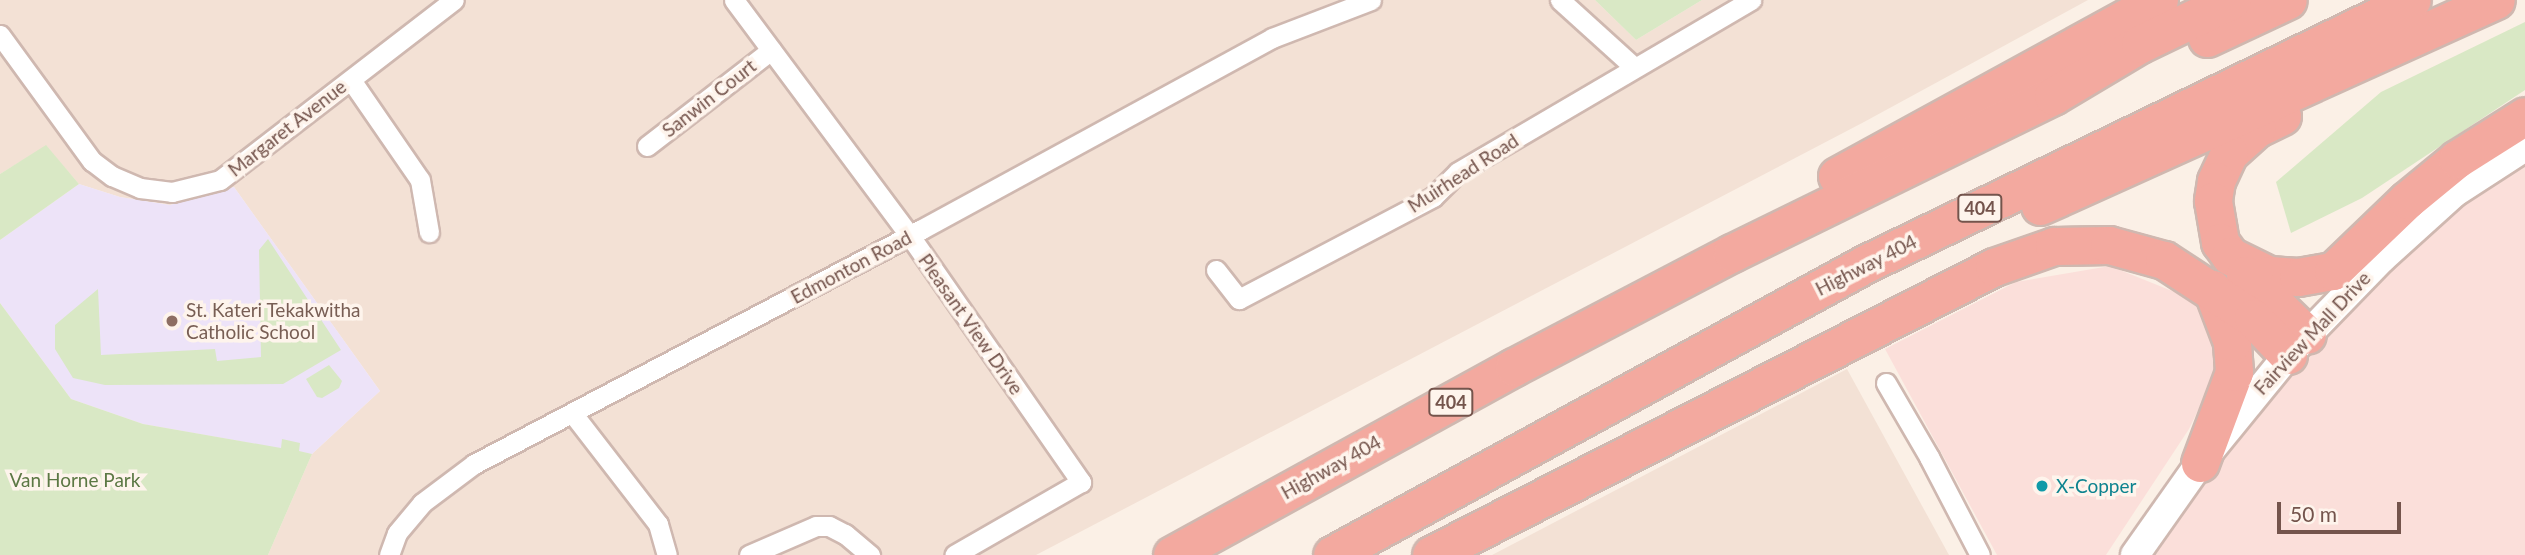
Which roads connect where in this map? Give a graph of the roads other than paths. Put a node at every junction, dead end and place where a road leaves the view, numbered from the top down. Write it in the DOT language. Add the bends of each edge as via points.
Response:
graph roads {
  1 [pos="734,0"];
  2 [pos="1371,0"];
  3 [pos="1560,0"];
  4 [pos="1751,0"];
  5 [pos="2159,0"];
  6 [pos="2232,0"];
  7 [pos="2288,0"];
  8 [pos="2412,0"];
  9 [pos="2496,0"];
  10 [pos="449,2"];
  11 [pos="2525,2"];
  12 [pos="0,35"];
  13 [pos="771,50"];
  14 [pos="1634,67"];
  15 [pos="351,80"];
  16 [pos="2053,96"];
  17 [pos="2525,116"];
  18 [pos="646,146"];
  19 [pos="2525,147"];
  20 [pos="429,232"];
  21 [pos="909,236"];
  22 [pos="1732,253"];
  23 [pos="2230,256"];
  24 [pos="1216,270"];
  25 [pos="2212,289"];
  26 [pos="2297,345"];
  27 [pos="1886,383"];
  28 [pos="573,414"];
  29 [pos="1555,432"];
  30 [pos="2200,463"];
  31 [pos="389,555"];
  32 [pos="667,555"];
  33 [pos="749,555"];
  34 [pos="870,555"];
  35 [pos="954,555"];
  36 [pos="1172,555"];
  37 [pos="1332,555"];
  38 [pos="1430,555"];
  39 [pos="1980,555"];
  40 [pos="2135,555"];
  1 -- 13 [label="street, Pleasant View Drive"];
  2 -- 21 [label="street, Edmonton Road" via="1272,38"];
  3 -- 14 [label="street"];
  4 -- 14 [label="street, Muirhead Road"];
  5 -- 22 [label="highway" via="1825,183"];
  6 -- 16 [label="highway, Highway 404 / 404" via="2140,44"];
  7 -- 16 [label="highway, Highway 404 / 404" via="2148,65"];
  8 -- 29 [label="highway, Highway 404 / 404" via="1865,264"];
  9 -- 29 [label="highway" via="1978,235 1618,415"];
  10 -- 15 [label="street, Margaret Avenue"];
  11 -- 23 [label="highway" via="2257,128 2229,153 2216,181 2213,201 2220,242"];
  12 -- 15 [label="street, Margaret Avenue" via="92,161 112,176 172,192 220,180"];
  13 -- 18 [label="street, Sanwin Court"];
  13 -- 21 [label="street, Pleasant View Drive"];
  14 -- 24 [label="street, Muirhead Road" via="1458,172 1433,197 1238,299"];
  15 -- 20 [label="street" via="420,180"];
  16 -- 22 [label="highway, Highway 404 / 404"];
  17 -- 23 [label="highway" via="2457,159 2333,271 2298,277 2269,275"];
  19 -- 26 [label="street, Fairview Mall Drive" via="2454,193"];
  21 -- 28 [label="street, Edmonton Road"];
  21 -- 35 [label="street, Pleasant View Drive" via="1081,482"];
  22 -- 36 [label="highway, Highway 404 / 404"];
  23 -- 26 [label="highway"];
  25 -- 26 [label="highway"];
  25 -- 30 [label="highway" via="2232,342 2234,372"];
  25 -- 38 [label="highway" via="2164,260 2109,245 2054,246 1994,267"];
  26 -- 30 [label="street, Fairview Mall Drive"];
  27 -- 39 [label="street"];
  28 -- 31 [label="street, Edmonton Road" via="474,464 422,503 397,533"];
  28 -- 32 [label="street" via="658,524"];
  29 -- 37 [label="highway, Highway 404 / 404"];
  30 -- 40 [label="street, Fairview Mall Drive"];
  33 -- 34 [label="street" via="794,532 829,526"];
}
